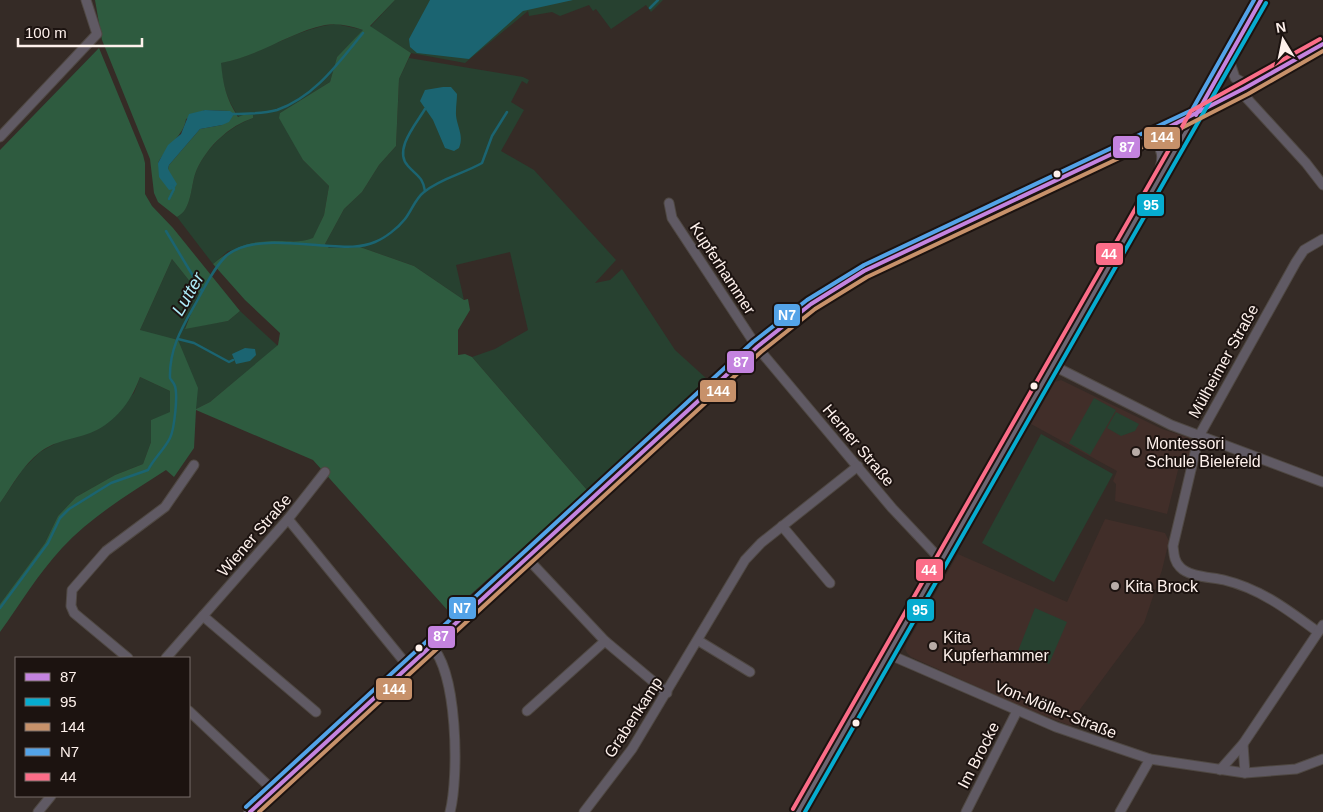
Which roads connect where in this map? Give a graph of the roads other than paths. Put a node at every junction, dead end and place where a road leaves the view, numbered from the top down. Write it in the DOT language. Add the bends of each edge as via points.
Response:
graph roads {
  1 [pos="86,0"];
  2 [pos="1261,0"];
  3 [pos="1323,44"];
  4 [pos="1228,56"];
  5 [pos="1262,81"];
  6 [pos="1241,92"];
  7 [pos="1196,115"];
  8 [pos="0,137"];
  9 [pos="1132,146"];
  10 [pos="1158,177"];
  11 [pos="1323,186"];
  12 [pos="669,203"];
  13 [pos="1323,239"];
  14 [pos="757,347"];
  15 [pos="1052,365"];
  16 [pos="1199,436"];
  17 [pos="194,465"];
  18 [pos="858,466"];
  19 [pos="325,472"];
  20 [pos="1323,482"];
  21 [pos="288,519"];
  22 [pos="782,526"];
  23 [pos="526,557"];
  24 [pos="941,560"];
  25 [pos="830,583"];
  26 [pos="203,616"];
  27 [pos="1321,628"];
  28 [pos="699,641"];
  29 [pos="604,642"];
  30 [pos="430,645"];
  31 [pos="888,654"];
  32 [pos="127,657"];
  33 [pos="167,657"];
  34 [pos="408,665"];
  35 [pos="750,672"];
  36 [pos="667,693"];
  37 [pos="190,711"];
  38 [pos="527,711"];
  39 [pos="1017,711"];
  40 [pos="316,712"];
  41 [pos="1243,744"];
  42 [pos="1150,759"];
  43 [pos="1323,759"];
  44 [pos="1220,770"];
  45 [pos="1245,773"];
  46 [pos="273,790"];
  47 [pos="50,797"];
  48 [pos="589,811"];
  49 [pos="38,812"];
  50 [pos="250,812"];
  51 [pos="450,812"];
  52 [pos="798,812"];
  53 [pos="966,812"];
  54 [pos="1120,812"];
  1 -- 8 [label="street" via="97,34"];
  2 -- 4 [label="main road"];
  3 -- 5 [label="street"];
  4 -- 5 [label="street" via="1234,76 1240,81"];
  4 -- 7 [label="main road"];
  5 -- 6 [label="street"];
  6 -- 7 [label="street"];
  6 -- 11 [label="street"];
  7 -- 9 [label="main road"];
  7 -- 10 [label="main road"];
  9 -- 10 [label="main road" via="1152,142 1160,145 1163,160"];
  9 -- 14 [label="main road" via="846,281 793,317"];
  10 -- 15 [label="main road"];
  12 -- 14 [label="street, Kupferhammer" via="672,218"];
  13 -- 16 [label="street, Mülheimer Straße" via="1304,250 1296,262"];
  14 -- 18 [label="street, Herner Straße"];
  14 -- 23 [label="main road"];
  15 -- 16 [label="street"];
  15 -- 24 [label="main road"];
  16 -- 20 [label="street"];
  16 -- 27 [label="street, Mülheimer Straße" via="1174,558 1187,572 1256,590"];
  17 -- 32 [label="street" via="165,508 106,551 72,590 74,613"];
  18 -- 22 [label="street, Grabenkamp"];
  18 -- 24 [label="street, Herner Straße"];
  19 -- 21 [label="street, Wiener Straße"];
  21 -- 26 [label="street, Wiener Straße"];
  21 -- 34 [label="street"];
  22 -- 25 [label="street"];
  22 -- 28 [label="street, Grabenkamp" via="745,560"];
  23 -- 29 [label="street"];
  23 -- 30 [label="main road"];
  24 -- 31 [label="main road"];
  26 -- 33 [label="street, Wiener Straße"];
  26 -- 40 [label="street"];
  27 -- 41 [label="street"];
  28 -- 35 [label="street"];
  28 -- 36 [label="street, Grabenkamp"];
  29 -- 36 [label="street"];
  29 -- 38 [label="street"];
  30 -- 34 [label="main road"];
  30 -- 51 [label="street" via="439,656 453,718 456,768"];
  31 -- 39 [label="street, Von-Möller-Straße"];
  31 -- 52 [label="main road"];
  34 -- 46 [label="main road"];
  36 -- 48 [label="street, Grabenkamp"];
  37 -- 46 [label="street"];
  39 -- 42 [label="street, Von-Möller-Straße"];
  39 -- 53 [label="street, Im Brocke"];
  41 -- 44 [label="street"];
  41 -- 45 [label="street"];
  42 -- 44 [label="street, Von-Möller-Straße"];
  42 -- 54 [label="street"];
  43 -- 45 [label="street, Von-Möller-Straße" via="1296,769"];
  44 -- 45 [label="street, Von-Möller-Straße"];
  46 -- 50 [label="main road"];
  47 -- 49 [label="street"];
}
